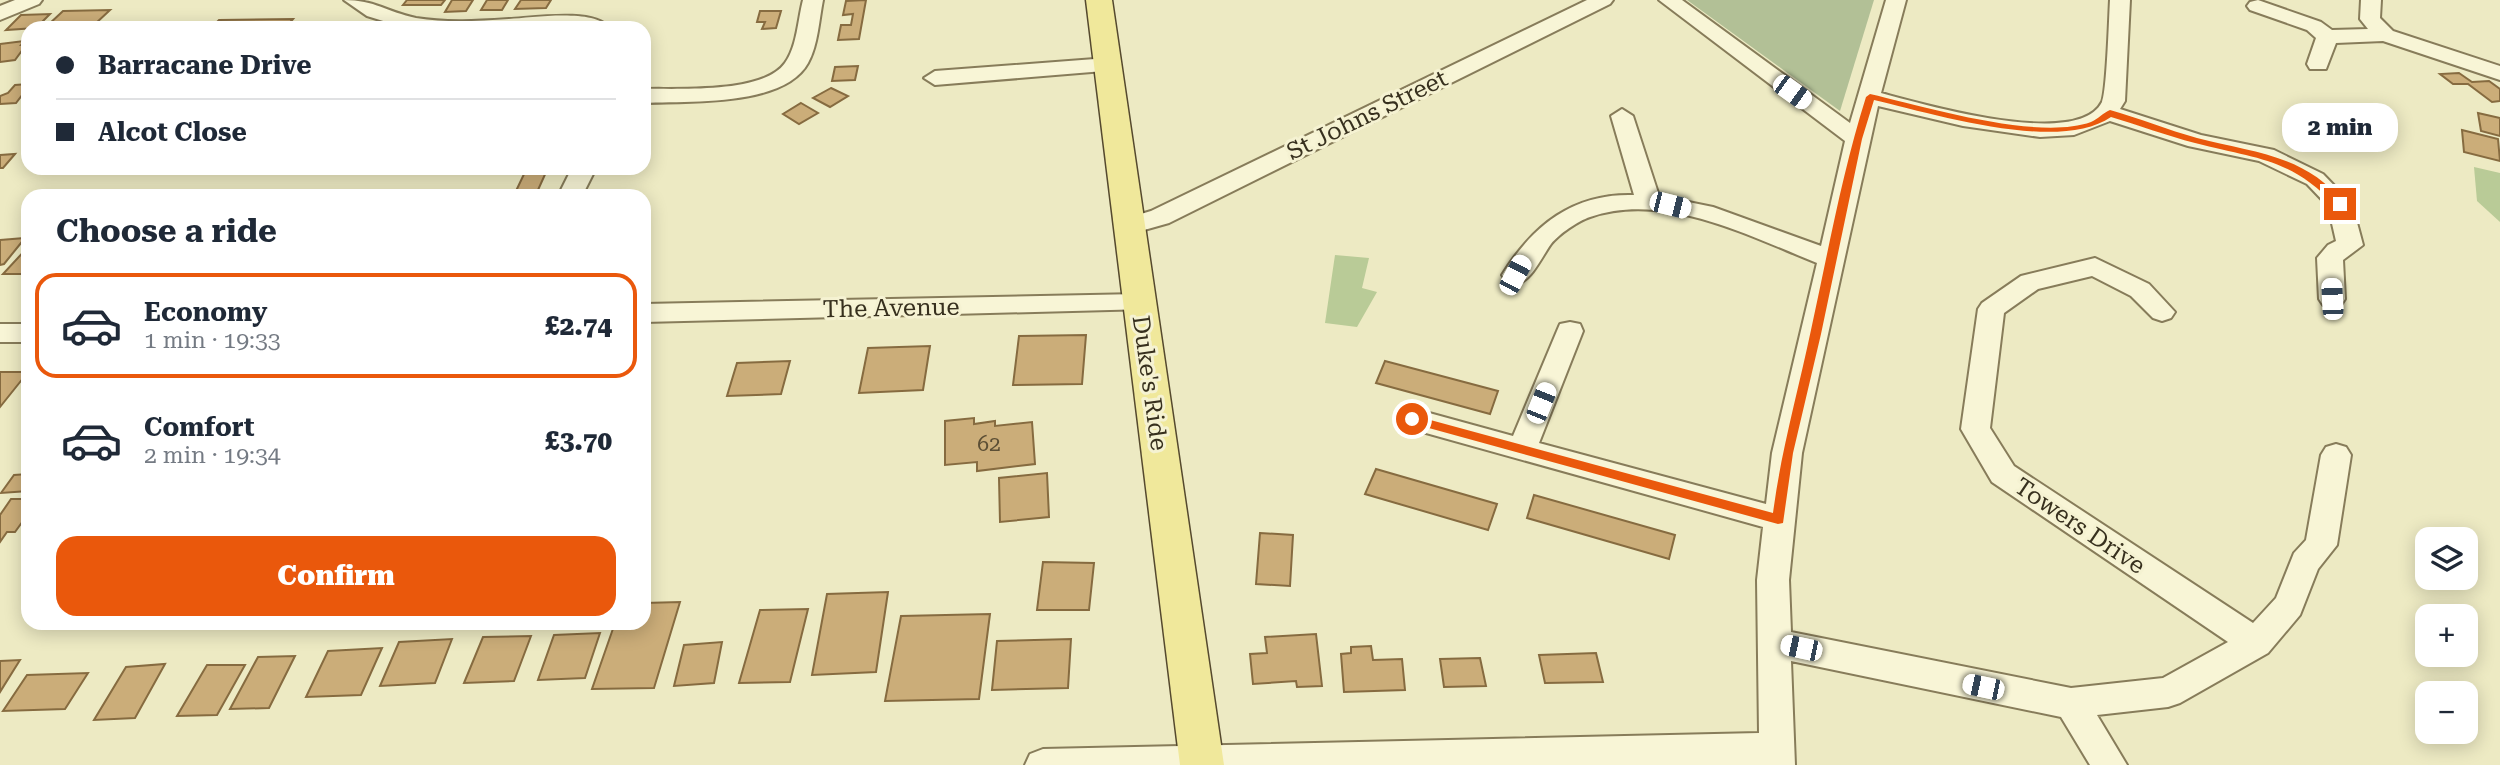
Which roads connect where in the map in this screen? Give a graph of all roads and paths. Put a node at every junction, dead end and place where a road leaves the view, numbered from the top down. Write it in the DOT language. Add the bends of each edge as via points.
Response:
graph roads {
  1 [pos="32,0"];
  2 [pos="354,0"];
  3 [pos="813,0"];
  4 [pos="1102,0"];
  5 [pos="1602,0"];
  6 [pos="1670,0"];
  7 [pos="1896,0"];
  8 [pos="2120,0"];
  9 [pos="2371,0"];
  10 [pos="2257,6"];
  11 [pos="0,14"];
  12 [pos="403,21"];
  13 [pos="2386,35"];
  14 [pos="2327,37"];
  15 [pos="2318,64"];
  16 [pos="1108,65"];
  17 [pos="2500,73"];
  18 [pos="936,78"];
  19 [pos="651,96"];
  20 [pos="1870,97"];
  21 [pos="2110,113"];
  22 [pos="1622,116"];
  23 [pos="1857,139"];
  24 [pos="1648,200"];
  25 [pos="1130,226"];
  26 [pos="1833,260"];
  27 [pos="1515,275"];
  28 [pos="2332,299"];
  29 [pos="1139,303"];
  30 [pos="2162,312"];
  31 [pos="651,313"];
  32 [pos="1570,331"];
  33 [pos="0,333"];
  34 [pos="21,333"];
  35 [pos="1412,419"];
  36 [pos="1521,451"];
  37 [pos="2336,455"];
  38 [pos="1778,519"];
  39 [pos="1774,643"];
  40 [pos="2256,643"];
  41 [pos="2071,703"];
  42 [pos="1777,757"];
  43 [pos="1202,762"];
  44 [pos="1043,765"];
  45 [pos="2109,765"];
  1 -- 11 [label="street"];
  2 -- 12 [label="street" via="370,12"];
  3 -- 19 [label="street" via="796,64 781,78 753,89"];
  4 -- 16 [label="main road, Duke's Ride"];
  5 -- 25 [label="street, St Johns Street" via="1160,217"];
  6 -- 23 [label="street"];
  7 -- 20 [label="street"];
  8 -- 21 [label="street"];
  9 -- 13 [label="street" via="2370,19"];
  10 -- 14 [label="street" via="2314,26"];
  13 -- 14 [label="street"];
  13 -- 17 [label="street"];
  14 -- 15 [label="street"];
  16 -- 18 [label="street"];
  16 -- 25 [label="main road, Duke's Ride"];
  20 -- 21 [label="street" via="2045,131 2095,124"];
  20 -- 23 [label="street"];
  21 -- 28 [label="street" via="2196,141 2266,155 2315,179 2340,204 2350,245 2330,258"];
  22 -- 24 [label="street"];
  23 -- 26 [label="street"];
  24 -- 26 [label="street" via="1752,229"];
  24 -- 27 [label="street" via="1609,201 1574,212 1544,232"];
  25 -- 29 [label="main road, Duke's Ride"];
  26 -- 38 [label="street" via="1787,453"];
  29 -- 31 [label="street, The Avenue"];
  29 -- 43 [label="main road, Duke's Ride"];
  30 -- 40 [label="street, Towers Drive" via="2140,289 2095,267 2030,282 1991,309 1975,429 2003,474"];
  32 -- 36 [label="street"];
  33 -- 34 [label="street"];
  35 -- 36 [label="street"];
  36 -- 38 [label="street"];
  37 -- 40 [label="street" via="2321,545 2305,562 2289,605"];
  38 -- 39 [label="street"];
  39 -- 41 [label="street"];
  39 -- 42 [label="street"];
  40 -- 41 [label="street" via="2168,692"];
  41 -- 45 [label="street"];
  42 -- 43 [label="street"];
  43 -- 44 [label="street"];
}
